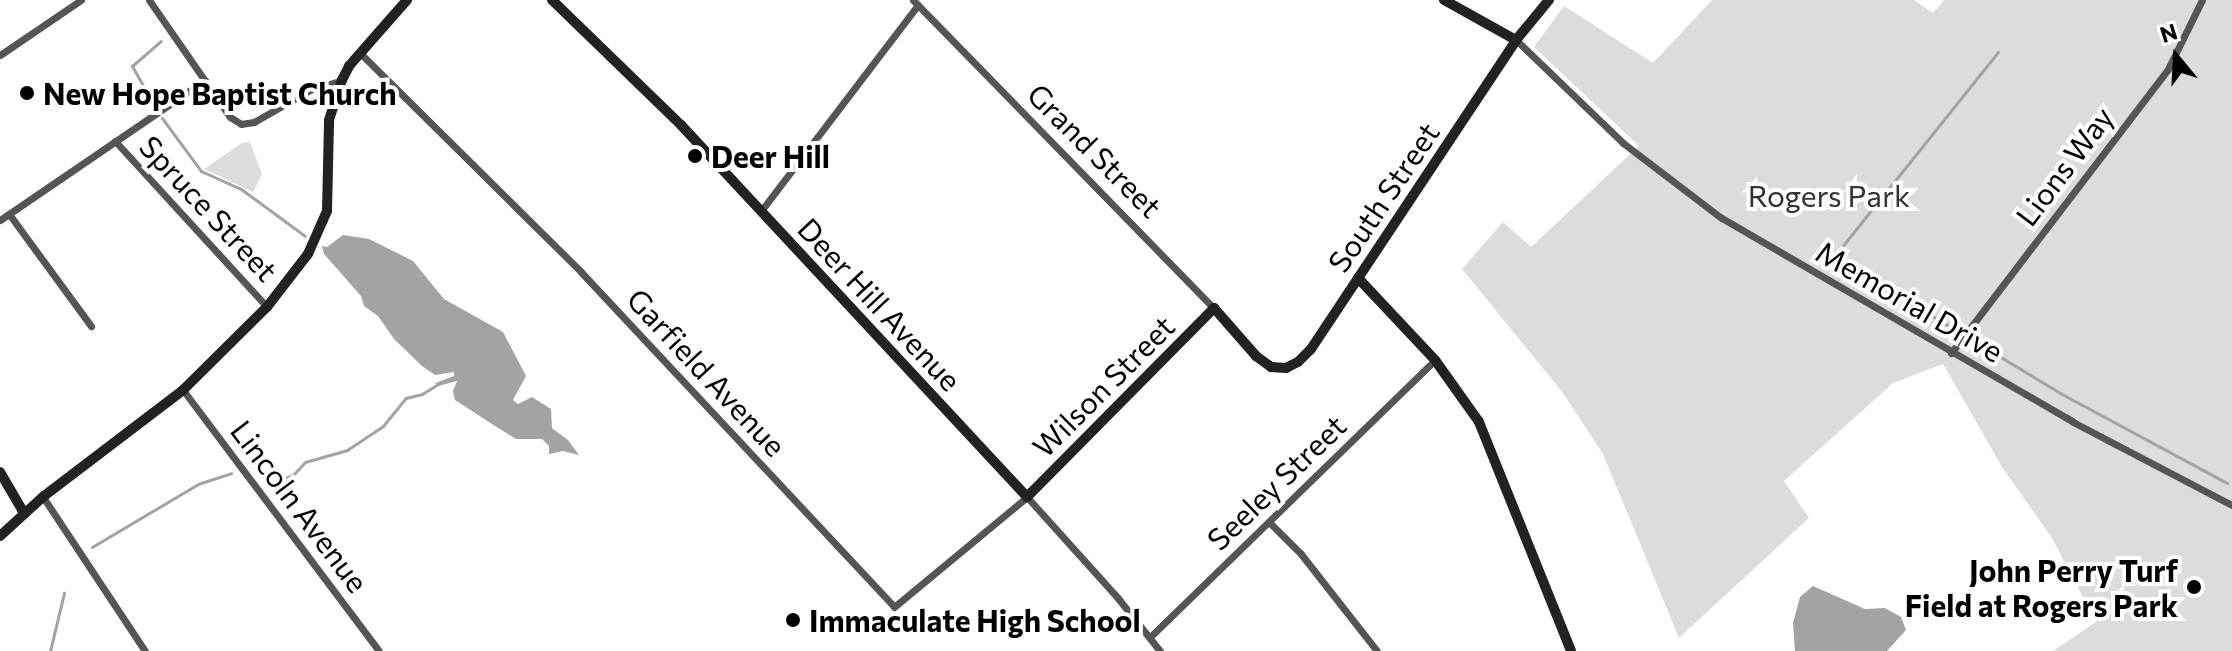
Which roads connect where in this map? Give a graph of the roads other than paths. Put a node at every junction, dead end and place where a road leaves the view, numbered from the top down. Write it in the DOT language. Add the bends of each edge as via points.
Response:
graph roads {
  1 [pos="81,0"];
  2 [pos="149,0"];
  3 [pos="407,0"];
  4 [pos="552,0"];
  5 [pos="1444,0"];
  6 [pos="1549,0"];
  7 [pos="2202,0"];
  8 [pos="916,3"];
  9 [pos="1516,40"];
  10 [pos="360,53"];
  11 [pos="0,55"];
  12 [pos="205,80"];
  13 [pos="342,80"];
  14 [pos="115,141"];
  15 [pos="761,211"];
  16 [pos="9,214"];
  17 [pos="0,220"];
  18 [pos="1358,278"];
  19 [pos="267,307"];
  20 [pos="1214,308"];
  21 [pos="91,326"];
  22 [pos="1239,337"];
  23 [pos="1951,353"];
  24 [pos="1435,360"];
  25 [pos="183,390"];
  26 [pos="0,472"];
  27 [pos="43,497"];
  28 [pos="1027,497"];
  29 [pos="2232,505"];
  30 [pos="24,513"];
  31 [pos="1269,522"];
  32 [pos="0,536"];
  33 [pos="1150,637"];
  34 [pos="145,651"];
  35 [pos="379,651"];
  36 [pos="1160,651"];
  37 [pos="1377,651"];
  38 [pos="1571,651"];
  1 -- 11 [label="street"];
  2 -- 12 [label="street"];
  3 -- 10 [label="street"];
  4 -- 15 [label="street, Deer Hill Avenue"];
  5 -- 9 [label="street"];
  6 -- 9 [label="street, South Street"];
  7 -- 23 [label="street, Lions Way" via="2168,69"];
  8 -- 15 [label="street"];
  8 -- 20 [label="street, Grand Street"];
  9 -- 18 [label="street, South Street"];
  9 -- 23 [label="street, Memorial Drive" via="1623,143 1720,217"];
  10 -- 13 [label="street"];
  10 -- 28 [label="street, Garfield Avenue" via="581,272 894,607"];
  12 -- 13 [label="street" via="230,117 241,124"];
  12 -- 14 [label="street"];
  13 -- 19 [label="street" via="329,120 327,211 308,254"];
  14 -- 16 [label="street"];
  14 -- 19 [label="street, Spruce Street"];
  15 -- 28 [label="street, Deer Hill Avenue"];
  16 -- 17 [label="street"];
  16 -- 21 [label="street"];
  18 -- 22 [label="street, South Street" via="1311,349 1286,368 1271,367"];
  18 -- 24 [label="street"];
  19 -- 25 [label="street"];
  20 -- 22 [label="street, Grand Street"];
  20 -- 28 [label="street, Wilson Street"];
  23 -- 29 [label="street, Memorial Drive"];
  24 -- 31 [label="street, Seeley Street"];
  24 -- 38 [label="street" via="1458,388 1491,448"];
  25 -- 27 [label="street"];
  25 -- 35 [label="street, Lincoln Avenue"];
  26 -- 30 [label="street"];
  27 -- 30 [label="street"];
  27 -- 34 [label="street"];
  28 -- 33 [label="street, Deer Hill Avenue"];
  30 -- 32 [label="street"];
  31 -- 33 [label="street, Seeley Street"];
  31 -- 37 [label="street"];
  33 -- 36 [label="street, Deer Hill Avenue"];
}
